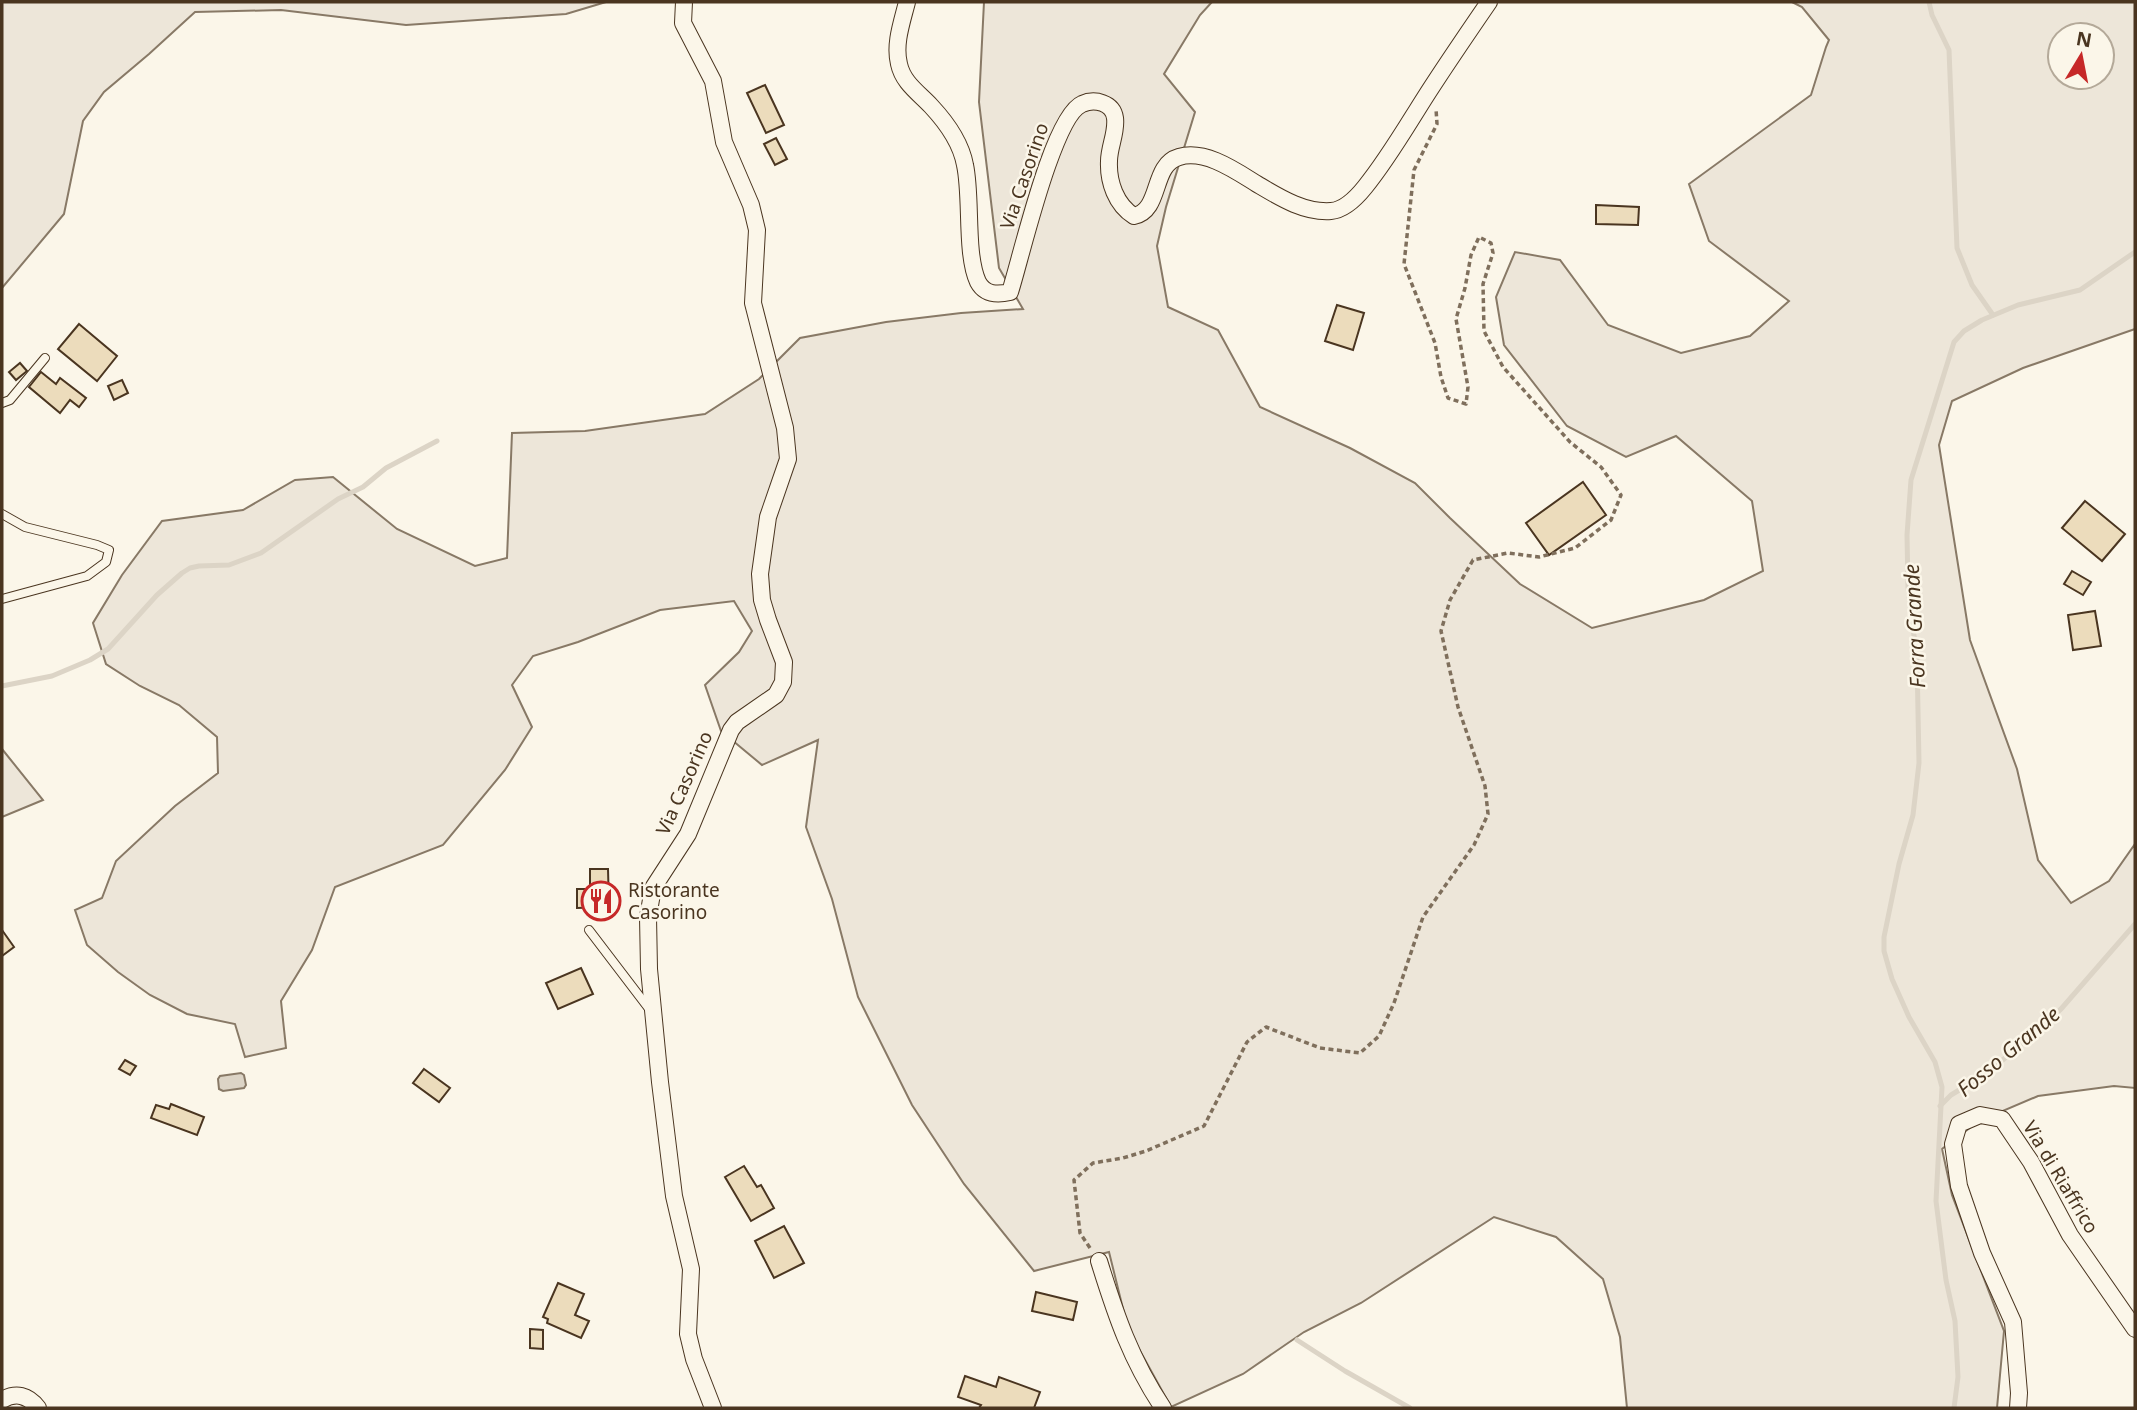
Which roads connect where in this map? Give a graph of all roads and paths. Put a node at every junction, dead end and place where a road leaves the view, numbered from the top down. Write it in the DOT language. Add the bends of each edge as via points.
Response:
graph roads {
  1 [pos="684,2"];
  2 [pos="907,2"];
  3 [pos="1489,2"];
  4 [pos="1436,81"];
  5 [pos="45,358"];
  6 [pos="2,403"];
  7 [pos="2,514"];
  8 [pos="2,599"];
  9 [pos="589,930"];
  10 [pos="654,1016"];
  11 [pos="1099,1261"];
  12 [pos="2135,1329"];
  13 [pos="3,1398"];
  14 [pos="38,1408"];
  15 [pos="713,1408"];
  16 [pos="1163,1408"];
  17 [pos="2018,1408"];
  1 -- 10 [label="street, Via Casorino" via="683,23 713,81 724,142 757,230 753,303 785,428 788,458 768,517 760,574 762,600 784,662 783,682 776,695 731,730 688,834 653,888 648,917"];
  2 -- 4 [label="street, Via Casorino" via="897,46 899,65 906,81 947,125 960,147 973,262 979,282 997,295 1010,292 1060,131 1071,111 1081,104 1105,103 1112,109 1116,120 1109,161 1111,180 1118,201 1134,216 1148,209 1164,169 1176,157 1194,155 1229,167 1308,209 1333,211 1364,189"];
  3 -- 4 [label="street, Via Casorino"];
  4 -- 11 [label="path" via="1437,124 1415,170 1404,264 1435,343 1448,398 1466,404 1465,360 1456,319 1479,237 1491,243 1493,253 1483,284 1484,331 1503,367 1570,442 1601,467 1621,495 1611,520 1575,548 1539,557 1508,553 1473,560 1450,600 1441,631 1458,707 1485,786 1488,814 1474,845 1423,917 1379,1036 1360,1053 1320,1048 1266,1027 1247,1042 1204,1126 1146,1151 1093,1163 1074,1180 1080,1233"];
  5 -- 6 [label="lane" via="10,400"];
  7 -- 8 [label="lane" via="25,527 109,550 106,562 87,576"];
  9 -- 10 [label="lane"];
  10 -- 15 [label="street, Via Casorino" via="674,1196 691,1269 688,1334"];
  11 -- 16 [label="street" via="1123,1334"];
  12 -- 17 [label="street, Via di Riaffrico" via="2070,1235 2002,1119 1980,1115 1959,1124 1953,1144 1959,1186 2012,1322"];
  13 -- 14 [label="street" via="19,1394"];
}
